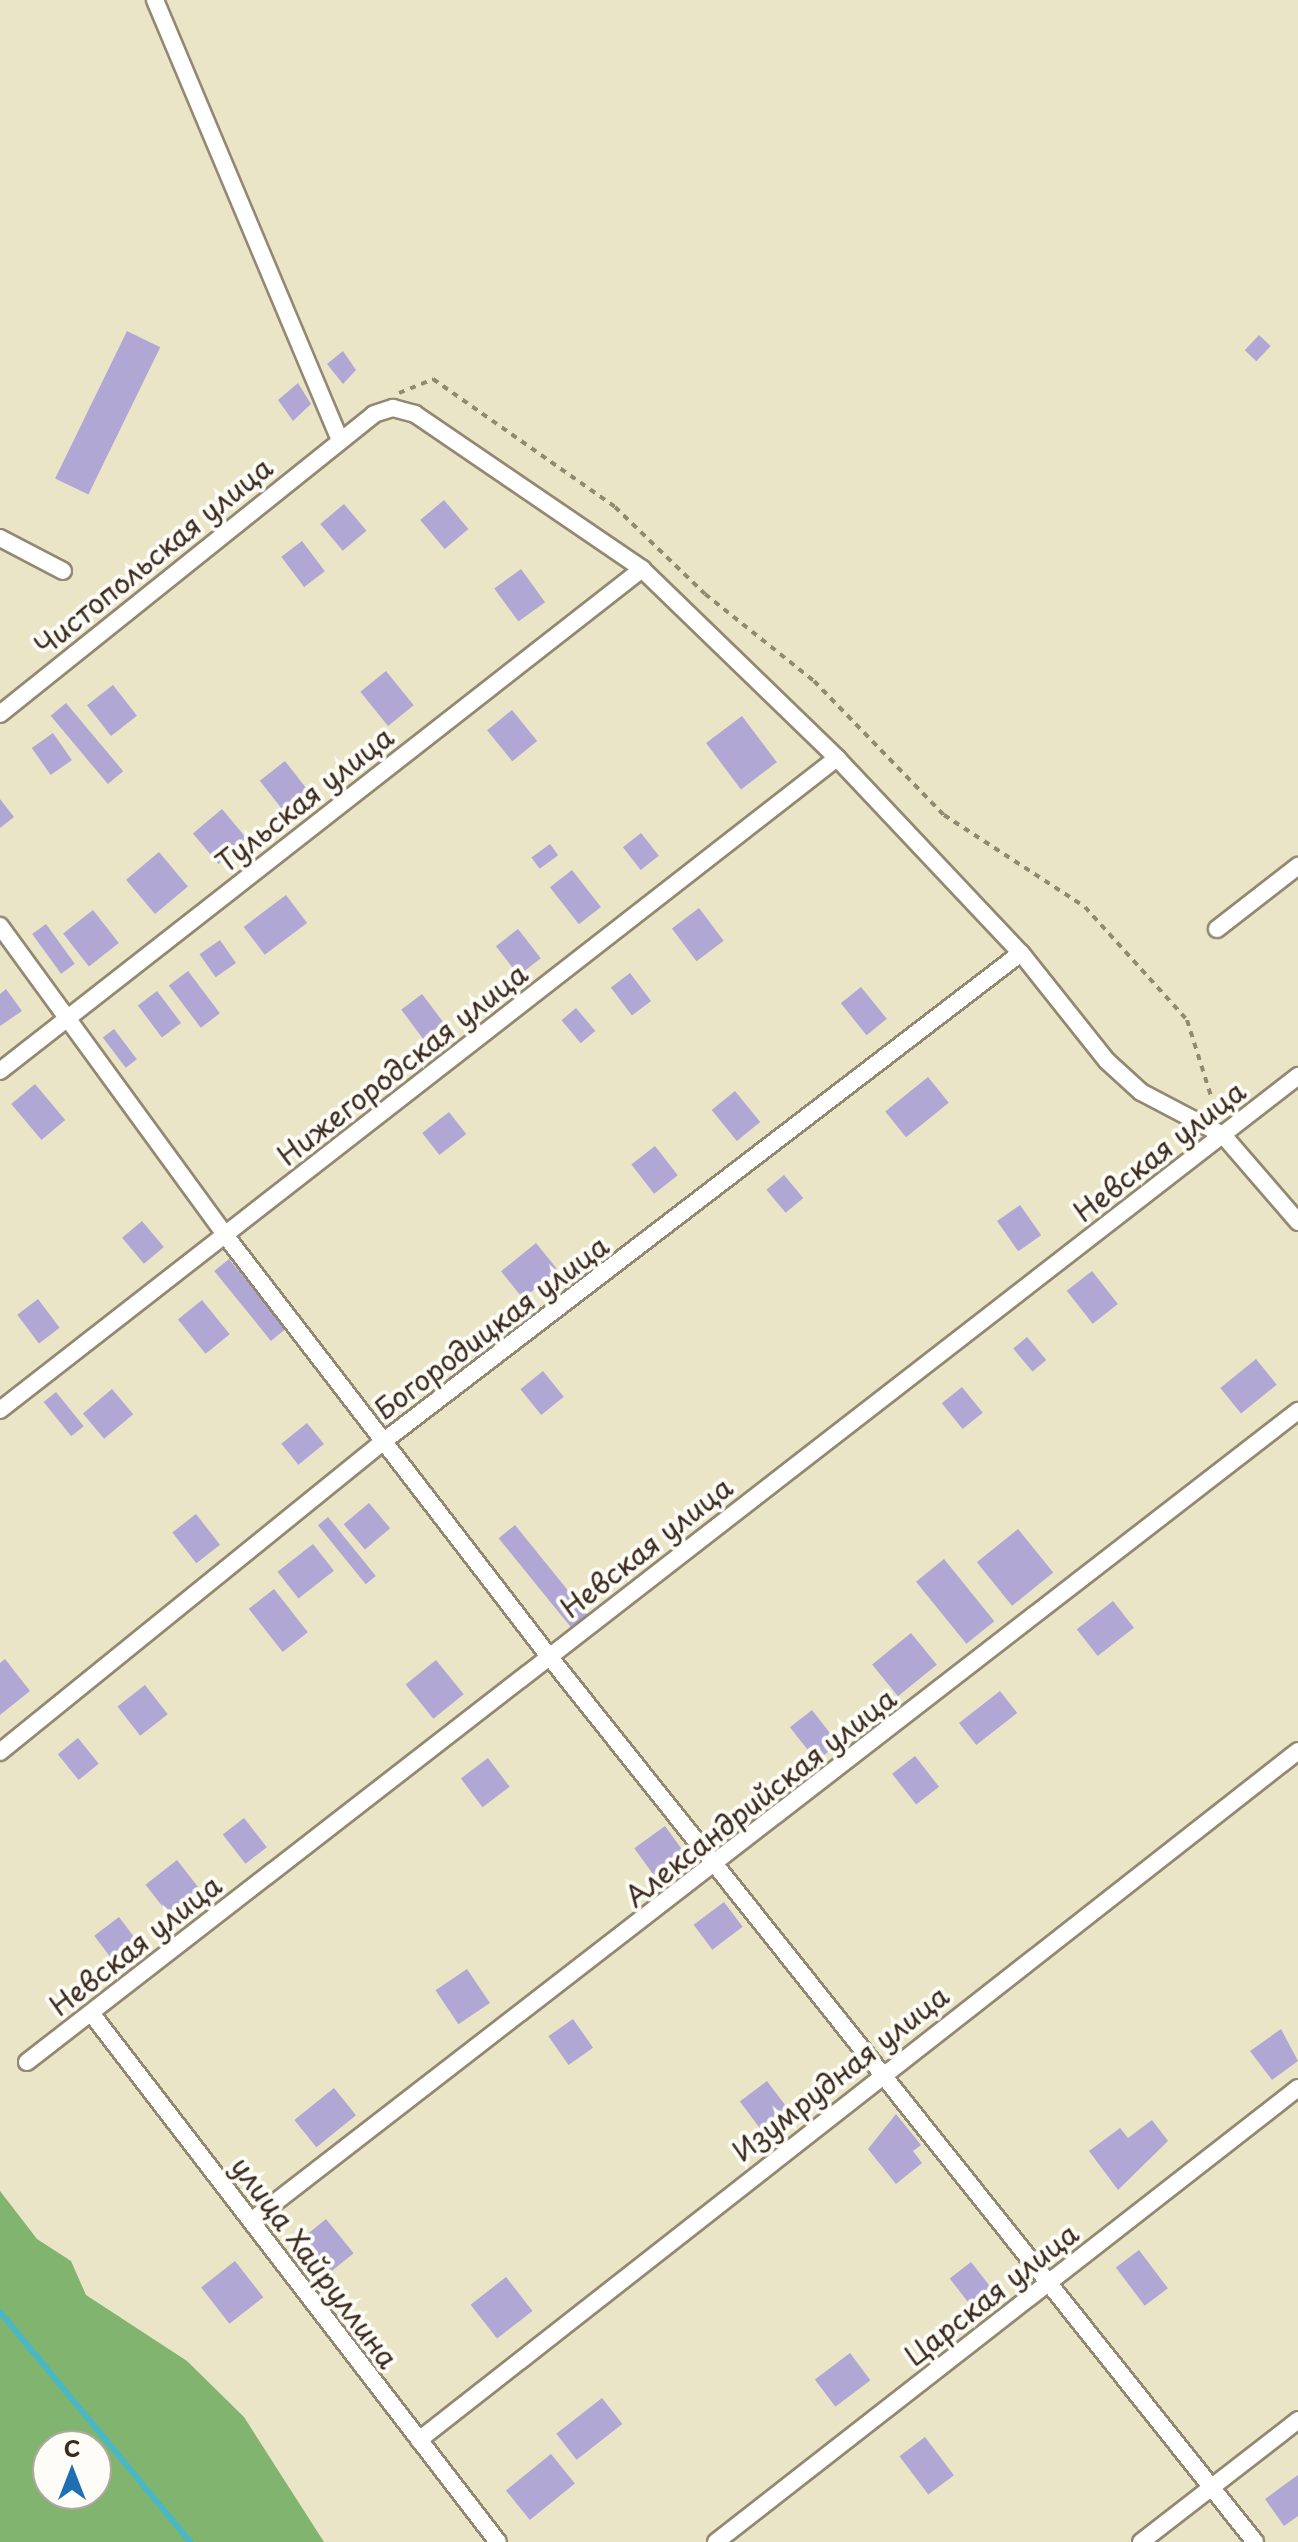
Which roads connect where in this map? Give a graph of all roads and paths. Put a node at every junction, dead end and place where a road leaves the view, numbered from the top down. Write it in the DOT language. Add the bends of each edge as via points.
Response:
graph roads {
  1 [pos="155,0"];
  2 [pos="393,408"];
  3 [pos="340,440"];
  4 [pos="0,538"];
  5 [pos="642,569"];
  6 [pos="63,571"];
  7 [pos="0,714"];
  8 [pos="837,758"];
  9 [pos="1298,866"];
  10 [pos="0,926"];
  11 [pos="1217,929"];
  12 [pos="1021,953"];
  13 [pos="67,1017"];
  14 [pos="0,1071"];
  15 [pos="1298,1076"];
  16 [pos="1223,1135"];
  17 [pos="1298,1222"];
  18 [pos="225,1235"];
  19 [pos="0,1410"];
  20 [pos="1298,1411"];
  21 [pos="384,1441"];
  22 [pos="548,1655"];
  23 [pos="1298,1751"];
  24 [pos="0,1752"];
  25 [pos="719,1863"];
  26 [pos="91,2013"];
  27 [pos="27,2062"];
  28 [pos="879,2074"];
  29 [pos="1298,2088"];
  30 [pos="251,2221"];
  31 [pos="1052,2280"];
  32 [pos="1298,2420"];
  33 [pos="419,2440"];
  34 [pos="1212,2487"];
  35 [pos="498,2542"];
  36 [pos="716,2542"];
  37 [pos="1141,2542"];
  38 [pos="1255,2542"];
  1 -- 3 [label="street"];
  2 -- 3 [label="street, Чистопольская улица"];
  2 -- 5 [label="street" via="415,414"];
  2 -- 16 [label="path" via="402,387 433,379 500,423 615,507 705,594 814,681 944,815 1085,907 1187,1020"];
  3 -- 7 [label="street, Чистопольская улица"];
  4 -- 6 [label="street"];
  5 -- 8 [label="street"];
  5 -- 13 [label="street, Тульская улица"];
  8 -- 12 [label="street"];
  8 -- 18 [label="street, Нижегородская улица"];
  9 -- 11 [label="street"];
  10 -- 13 [label="street"];
  12 -- 16 [label="street" via="1141,1092"];
  12 -- 21 [label="street, Богородицкая улица"];
  13 -- 14 [label="street, Тульская улица"];
  13 -- 18 [label="street"];
  15 -- 16 [label="street, Невская улица"];
  16 -- 17 [label="street"];
  16 -- 22 [label="street, Невская улица"];
  18 -- 19 [label="street, Нижегородская улица"];
  18 -- 21 [label="street"];
  20 -- 25 [label="street, Александрийская улица"];
  21 -- 22 [label="street"];
  21 -- 24 [label="street, Богородицкая улица"];
  22 -- 25 [label="street"];
  22 -- 26 [label="street, Невская улица"];
  23 -- 28 [label="street, Изумрудная улица"];
  25 -- 28 [label="street"];
  25 -- 30 [label="street, Александрийская улица"];
  26 -- 27 [label="street, Невская улица"];
  26 -- 30 [label="street, улица Хайруллина"];
  28 -- 31 [label="street"];
  28 -- 33 [label="street, Изумрудная улица"];
  29 -- 31 [label="street, Царская улица"];
  30 -- 33 [label="street, улица Хайруллина"];
  31 -- 34 [label="street"];
  31 -- 36 [label="street, Царская улица"];
  32 -- 34 [label="street"];
  33 -- 35 [label="street, улица Хайруллина"];
  34 -- 37 [label="street"];
  34 -- 38 [label="street"];
}
